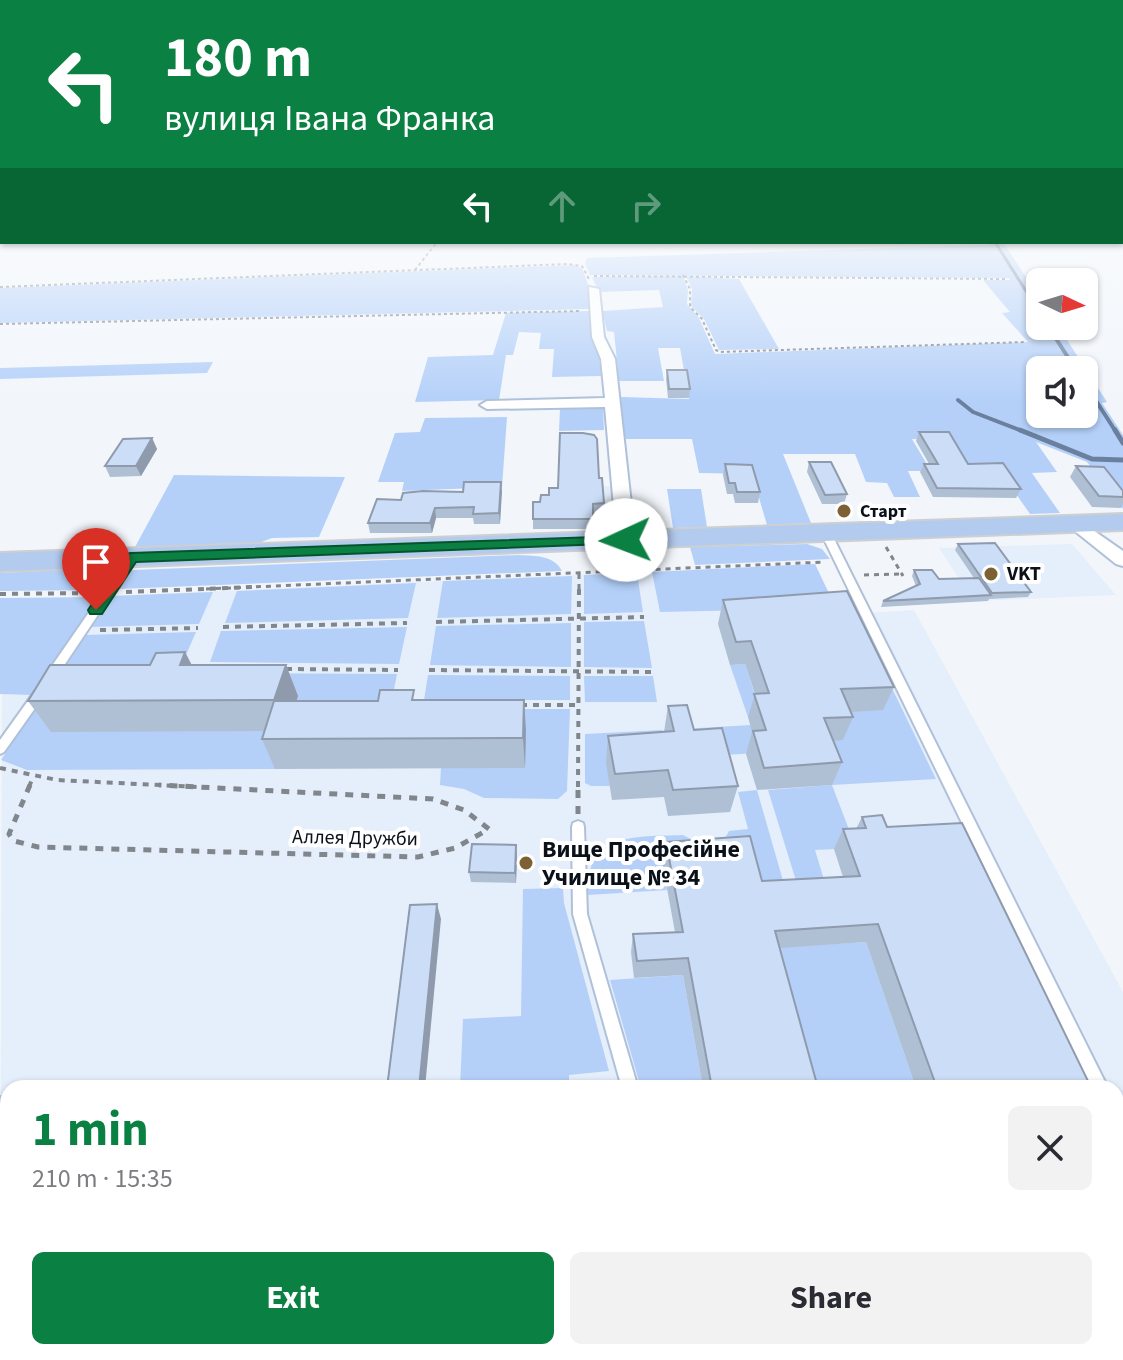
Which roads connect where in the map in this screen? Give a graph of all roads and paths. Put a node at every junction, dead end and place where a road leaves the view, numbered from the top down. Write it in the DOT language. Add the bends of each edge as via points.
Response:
graph roads {
  1 [pos="282,275"];
  2 [pos="588,275"];
  3 [pos="677,275"];
  4 [pos="683,275"];
  5 [pos="694,275"];
  6 [pos="1007,279"];
  7 [pos="591,282"];
  8 [pos="0,287"];
  9 [pos="595,310"];
  10 [pos="0,324"];
  11 [pos="1026,342"];
  12 [pos="612,402"];
  13 [pos="487,405"];
  14 [pos="1123,522"];
  15 [pos="1077,524"];
  16 [pos="877,531"];
  17 [pos="826,533"];
  18 [pos="626,540"];
  19 [pos="131,558"];
  20 [pos="1123,560"];
  21 [pos="840,561"];
  22 [pos="0,562"];
  23 [pos="579,573"];
  24 [pos="847,576"];
  25 [pos="108,593"];
  26 [pos="0,594"];
  27 [pos="644,617"];
  28 [pos="578,618"];
  29 [pos="436,622"];
  30 [pos="407,623"];
  31 [pos="223,627"];
  32 [pos="198,628"];
  33 [pos="82,630"];
  34 [pos="271,669"];
  35 [pos="398,670"];
  36 [pos="429,670"];
  37 [pos="578,671"];
  38 [pos="653,672"];
  39 [pos="516,705"];
  40 [pos="578,705"];
  41 [pos="0,749"];
  42 [pos="0,768"];
  43 [pos="33,777"];
  44 [pos="578,827"];
  45 [pos="628,1080"];
  46 [pos="1096,1080"];
  1 -- 8 [label="path"];
  2 -- 7 [label="path"];
  3 -- 7 [label="path"];
  4 -- 11 [label="path" via="690,307 720,352"];
  5 -- 6 [label="path"];
  7 -- 9 [label="street"];
  9 -- 10 [label="path"];
  9 -- 12 [label="street"];
  12 -- 13 [label="street"];
  12 -- 18 [label="street"];
  14 -- 15 [label="main road"];
  15 -- 16 [label="main road"];
  15 -- 20 [label="street"];
  16 -- 17 [label="main road"];
  16 -- 24 [label="path" via="902,575"];
  17 -- 18 [label="main road"];
  17 -- 21 [label="lane"];
  18 -- 19 [label="main road"];
  19 -- 22 [label="main road"];
  19 -- 25 [label="lane"];
  21 -- 23 [label="path"];
  21 -- 24 [label="lane"];
  23 -- 25 [label="path"];
  23 -- 28 [label="path"];
  24 -- 46 [label="lane"];
  25 -- 26 [label="path"];
  25 -- 33 [label="lane"];
  27 -- 28 [label="path"];
  28 -- 29 [label="path"];
  28 -- 37 [label="path"];
  30 -- 31 [label="path"];
  32 -- 33 [label="path"];
  33 -- 41 [label="lane"];
  34 -- 35 [label="path"];
  36 -- 37 [label="path"];
  37 -- 38 [label="path"];
  37 -- 40 [label="path"];
  39 -- 40 [label="path"];
  40 -- 44 [label="path"];
  42 -- 43 [label="path, Аллея Дружби"];
  43 -- 43 [label="path, Аллея Дружби" via="433,799 454,804 489,829 447,852 418,857 38,847 14,841 9,834"];
  44 -- 45 [label="lane" via="580,914"];
}
